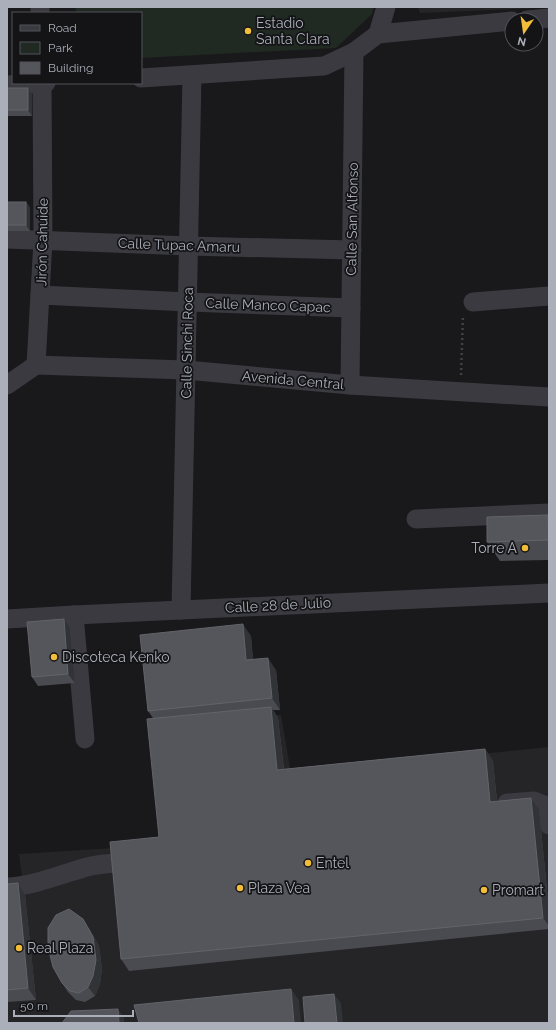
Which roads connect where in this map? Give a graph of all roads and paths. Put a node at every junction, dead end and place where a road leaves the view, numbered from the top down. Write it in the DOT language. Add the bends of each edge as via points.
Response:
graph roads {
  1 [pos="386,7"];
  2 [pos="504,22"];
  3 [pos="378,34"];
  4 [pos="354,52"];
  5 [pos="192,76"];
  6 [pos="142,78"];
  7 [pos="24,84"];
  8 [pos="42,84"];
  9 [pos="7,85"];
  10 [pos="7,239"];
  11 [pos="43,240"];
  12 [pos="189,246"];
  13 [pos="352,250"];
  14 [pos="40,295"];
  15 [pos="549,296"];
  16 [pos="188,302"];
  17 [pos="473,302"];
  18 [pos="351,308"];
  19 [pos="36,365"];
  20 [pos="186,370"];
  21 [pos="7,385"];
  22 [pos="350,385"];
  23 [pos="460,391"];
  24 [pos="549,396"];
  25 [pos="549,513"];
  26 [pos="416,519"];
  27 [pos="549,593"];
  28 [pos="181,610"];
  29 [pos="74,615"];
  30 [pos="7,619"];
  31 [pos="85,739"];
  32 [pos="490,804"];
  33 [pos="549,825"];
  34 [pos="151,874"];
  35 [pos="7,887"];
  1 -- 3 [label="street"];
  2 -- 3 [label="street"];
  3 -- 4 [label="street"];
  4 -- 5 [label="street" via="324,66"];
  4 -- 13 [label="street, Calle San Alfonso"];
  5 -- 6 [label="street"];
  5 -- 12 [label="street, Calle Sinchi Roca"];
  7 -- 9 [label="street"];
  8 -- 11 [label="street, Jirón Cahuide"];
  10 -- 11 [label="street, Calle Tupac Amaru"];
  11 -- 12 [label="street, Calle Tupac Amaru"];
  11 -- 14 [label="street, Jirón Cahuide"];
  12 -- 13 [label="street, Calle Tupac Amaru"];
  12 -- 16 [label="street, Calle Sinchi Roca"];
  13 -- 18 [label="street, Calle San Alfonso"];
  14 -- 16 [label="street, Calle Manco Capac"];
  14 -- 19 [label="street, Jirón Cahuide"];
  15 -- 17 [label="street"];
  16 -- 18 [label="street, Calle Manco Capac"];
  16 -- 20 [label="street, Calle Sinchi Roca"];
  17 -- 23 [label="path" via="463,312"];
  18 -- 22 [label="street, Calle San Alfonso"];
  19 -- 20 [label="street, Avenida Central"];
  19 -- 21 [label="street"];
  20 -- 22 [label="street, Avenida Central"];
  20 -- 28 [label="street, Calle Sinchi Roca"];
  22 -- 23 [label="street, Avenida Central"];
  23 -- 24 [label="street, Avenida Central"];
  25 -- 26 [label="street"];
  27 -- 28 [label="street, Calle 28 de Julio"];
  28 -- 29 [label="street, Calle 28 de Julio"];
  29 -- 30 [label="street, Calle 28 de Julio"];
  29 -- 31 [label="street"];
  32 -- 33 [label="street" via="534,801 544,806"];
  34 -- 35 [label="street" via="150,860 93,866 17,887"];
}
